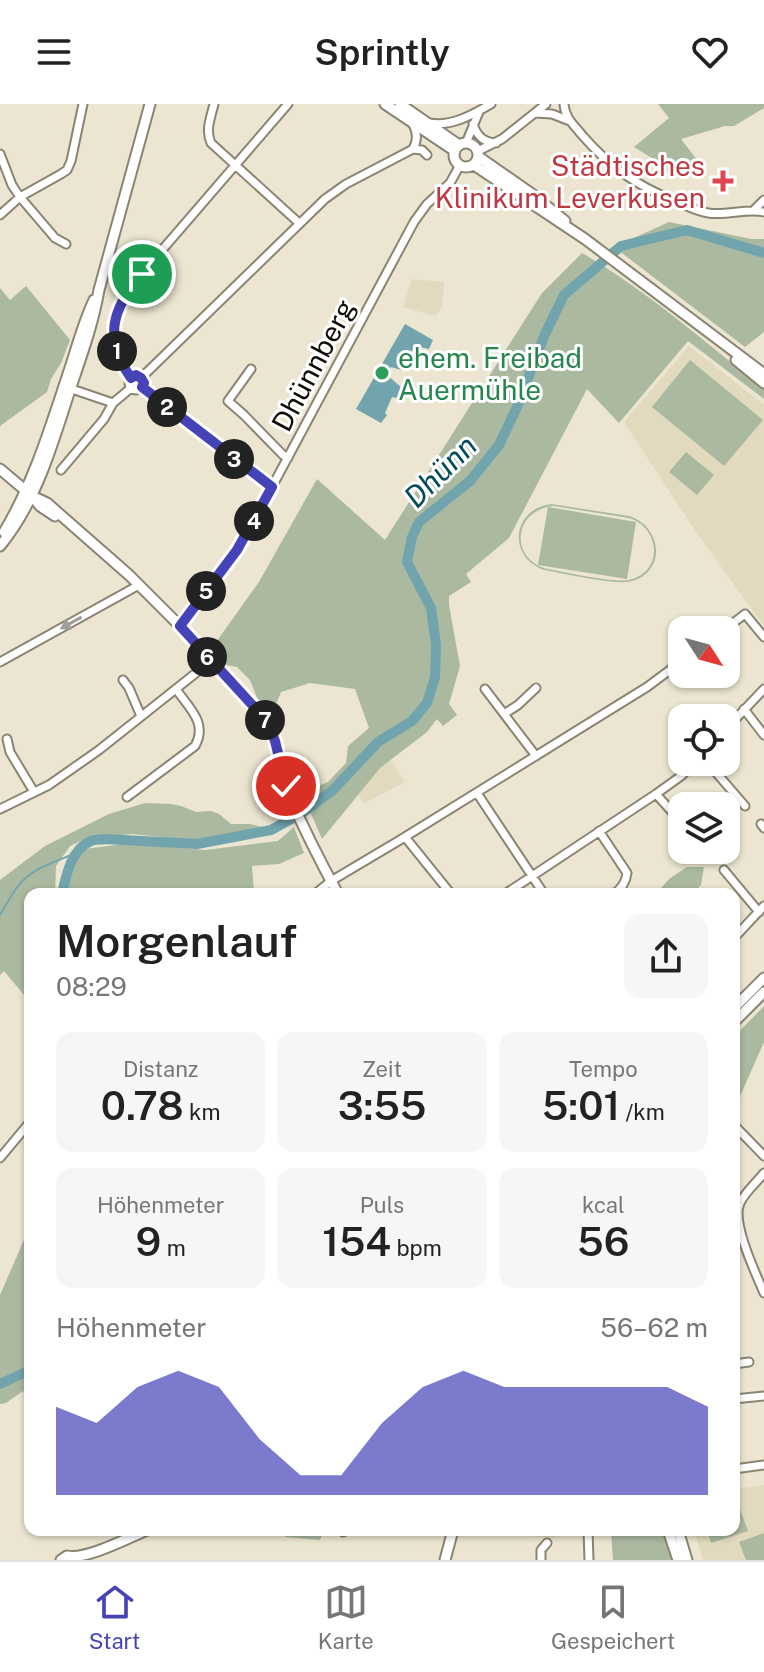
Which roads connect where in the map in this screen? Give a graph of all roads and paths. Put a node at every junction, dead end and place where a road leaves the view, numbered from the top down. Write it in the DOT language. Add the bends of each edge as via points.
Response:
graph roads {
  1 [pos="83,104"];
  2 [pos="150,104"];
  3 [pos="214,104"];
  4 [pos="288,104"];
  5 [pos="385,104"];
  6 [pos="400,104"];
  7 [pos="491,104"];
  8 [pos="546,104"];
  9 [pos="564,104"];
  10 [pos="479,111"];
  11 [pos="534,113"];
  12 [pos="570,121"];
  13 [pos="427,123"];
  14 [pos="413,124"];
  15 [pos="473,124"];
  16 [pos="496,143"];
  17 [pos="460,146"];
  18 [pos="413,149"];
  19 [pos="0,154"];
  20 [pos="427,155"];
  21 [pos="477,158"];
  22 [pos="460,165"];
  23 [pos="235,166"];
  24 [pos="494,167"];
  25 [pos="20,197"];
  26 [pos="764,200"];
  27 [pos="755,209"];
  28 [pos="764,212"];
  29 [pos="0,215"];
  30 [pos="299,223"];
  31 [pos="585,239"];
  32 [pos="66,244"];
  33 [pos="644,284"];
  34 [pos="251,369"];
  35 [pos="764,374"];
  36 [pos="131,378"];
  37 [pos="141,378"];
  38 [pos="764,383"];
  39 [pos="67,387"];
  40 [pos="142,387"];
  41 [pos="131,388"];
  42 [pos="113,403"];
  43 [pos="288,458"];
  44 [pos="37,462"];
  45 [pos="61,470"];
  46 [pos="4,472"];
  47 [pos="272,487"];
  48 [pos="29,493"];
  49 [pos="0,539"];
  50 [pos="0,546"];
  51 [pos="139,585"];
  52 [pos="740,618"];
  53 [pos="180,626"];
  54 [pos="764,637"];
  55 [pos="211,661"];
  56 [pos="0,662"];
  57 [pos="668,671"];
  58 [pos="123,680"];
  59 [pos="536,688"];
  60 [pos="176,689"];
  61 [pos="485,689"];
  62 [pos="764,689"];
  63 [pos="744,709"];
  64 [pos="740,713"];
  65 [pos="504,714"];
  66 [pos="141,716"];
  67 [pos="764,735"];
  68 [pos="7,739"];
  69 [pos="536,756"];
  70 [pos="681,776"];
  71 [pos="719,776"];
  72 [pos="34,792"];
  73 [pos="477,793"];
  74 [pos="656,794"];
  75 [pos="127,797"];
  76 [pos="745,806"];
  77 [pos="668,807"];
  78 [pos="0,809"];
  79 [pos="599,831"];
  80 [pos="405,837"];
  81 [pos="724,870"];
  82 [pos="532,875"];
  83 [pos="331,881"];
  84 [pos="322,888"];
  85 [pos="335,888"];
  86 [pos="446,888"];
  87 [pos="514,888"];
  88 [pos="540,888"];
  89 [pos="620,888"];
  90 [pos="761,909"];
  91 [pos="740,932"];
  92 [pos="764,978"];
  93 [pos="764,992"];
  94 [pos="740,1002"];
  95 [pos="740,1016"];
  96 [pos="24,1130"];
  97 [pos="740,1131"];
  98 [pos="764,1156"];
  99 [pos="0,1158"];
  100 [pos="764,1173"];
  101 [pos="740,1203"];
  102 [pos="740,1228"];
  103 [pos="764,1293"];
  104 [pos="749,1362"];
  105 [pos="740,1363"];
  106 [pos="764,1396"];
  107 [pos="740,1398"];
  108 [pos="764,1465"];
  109 [pos="740,1468"];
  110 [pos="133,1536"];
  111 [pos="451,1536"];
  112 [pos="588,1536"];
  113 [pos="670,1536"];
  114 [pos="680,1536"];
  115 [pos="547,1543"];
  116 [pos="96,1552"];
  117 [pos="75,1559"];
  118 [pos="61,1560"];
  119 [pos="86,1560"];
  120 [pos="445,1560"];
  121 [pos="541,1560"];
  122 [pos="589,1560"];
  123 [pos="678,1560"];
  124 [pos="687,1560"];
  1 -- 25 [label="street" via="67,170"];
  2 -- 39 [label="main road" via="95,314"];
  3 -- 23 [label="street" via="209,140"];
  4 -- 23 [label="street"];
  5 -- 14 [label="main road"];
  6 -- 13 [label="main road"];
  7 -- 10 [label="street"];
  8 -- 11 [label="street"];
  9 -- 12 [label="street"];
  10 -- 13 [label="street" via="449,123"];
  10 -- 15 [label="street"];
  11 -- 12 [label="street"];
  11 -- 16 [label="street"];
  12 -- 27 [label="street" via="612,167 656,193 709,213"];
  13 -- 17 [label="main road"];
  14 -- 17 [label="main road"];
  14 -- 18 [label="street"];
  15 -- 16 [label="street" via="481,139"];
  15 -- 17 [label="street"];
  16 -- 21 [label="street"];
  16 -- 24 [label="street" via="490,156"];
  17 -- 21 [label="main road" via="471,143"];
  17 -- 22 [label="main road" via="454,157"];
  18 -- 20 [label="street"];
  18 -- 30 [label="street" via="346,184"];
  19 -- 25 [label="street"];
  21 -- 22 [label="main road" via="470,167"];
  21 -- 24 [label="main road"];
  21 -- 31 [label="main road"];
  22 -- 43 [label="street, Dhünnberg" via="414,222"];
  23 -- 30 [label="street"];
  23 -- 36 [label="street" via="119,305 115,340"];
  24 -- 31 [label="main road"];
  25 -- 29 [label="street"];
  25 -- 32 [label="street"];
  26 -- 27 [label="street"];
  27 -- 28 [label="street"];
  30 -- 37 [label="street"];
  31 -- 33 [label="main road"];
  33 -- 35 [label="main road"];
  33 -- 38 [label="main road"];
  34 -- 43 [label="street" via="228,401"];
  36 -- 37 [label="street"];
  36 -- 41 [label="street"];
  37 -- 40 [label="street"];
  39 -- 42 [label="street"];
  39 -- 44 [label="main road"];
  39 -- 48 [label="main road" via="50,450"];
  40 -- 41 [label="street"];
  40 -- 47 [label="street"];
  41 -- 42 [label="street"];
  42 -- 45 [label="street"];
  43 -- 47 [label="street, Dhünnberg"];
  44 -- 46 [label="main road" via="23,473"];
  44 -- 48 [label="main road"];
  46 -- 48 [label="main road"];
  47 -- 53 [label="street, Dhünnberg" via="237,550"];
  48 -- 49 [label="main road"];
  48 -- 50 [label="main road" via="24,512"];
  48 -- 51 [label="main road"];
  51 -- 53 [label="main road"];
  51 -- 56 [label="street, one-way"];
  52 -- 54 [label="street" via="745,614"];
  53 -- 55 [label="main road"];
  55 -- 60 [label="street"];
  55 -- 83 [label="main road" via="270,728 288,792"];
  57 -- 69 [label="street"];
  58 -- 66 [label="street"];
  59 -- 65 [label="street"];
  60 -- 66 [label="street"];
  60 -- 75 [label="street" via="199,723 200,737"];
  61 -- 65 [label="street"];
  62 -- 63 [label="street"];
  63 -- 64 [label="street"];
  63 -- 67 [label="street"];
  65 -- 69 [label="street"];
  66 -- 72 [label="street"];
  68 -- 72 [label="street"];
  69 -- 73 [label="street"];
  70 -- 74 [label="street"];
  71 -- 76 [label="street"];
  72 -- 78 [label="street"];
  73 -- 80 [label="street"];
  73 -- 82 [label="street"];
  74 -- 77 [label="street"];
  74 -- 79 [label="street"];
  79 -- 82 [label="street"];
  79 -- 89 [label="street" via="627,873"];
  80 -- 83 [label="street"];
  80 -- 86 [label="street"];
  81 -- 90 [label="street"];
  82 -- 87 [label="street"];
  82 -- 88 [label="street"];
  83 -- 84 [label="street"];
  83 -- 85 [label="main road"];
  90 -- 91 [label="street"];
  92 -- 94 [label="main road"];
  93 -- 95 [label="main road"];
  96 -- 99 [label="street"];
  97 -- 98 [label="street"];
  100 -- 101 [label="street"];
  102 -- 103 [label="street"];
  104 -- 105 [label="street"];
  106 -- 107 [label="street"];
  108 -- 109 [label="street"];
  110 -- 116 [label="main road"];
  111 -- 120 [label="main road"];
  112 -- 122 [label="street"];
  113 -- 123 [label="main road"];
  114 -- 124 [label="main road"];
  115 -- 121 [label="street"];
  116 -- 117 [label="main road"];
  116 -- 119 [label="main road"];
  117 -- 118 [label="main road"];
}
